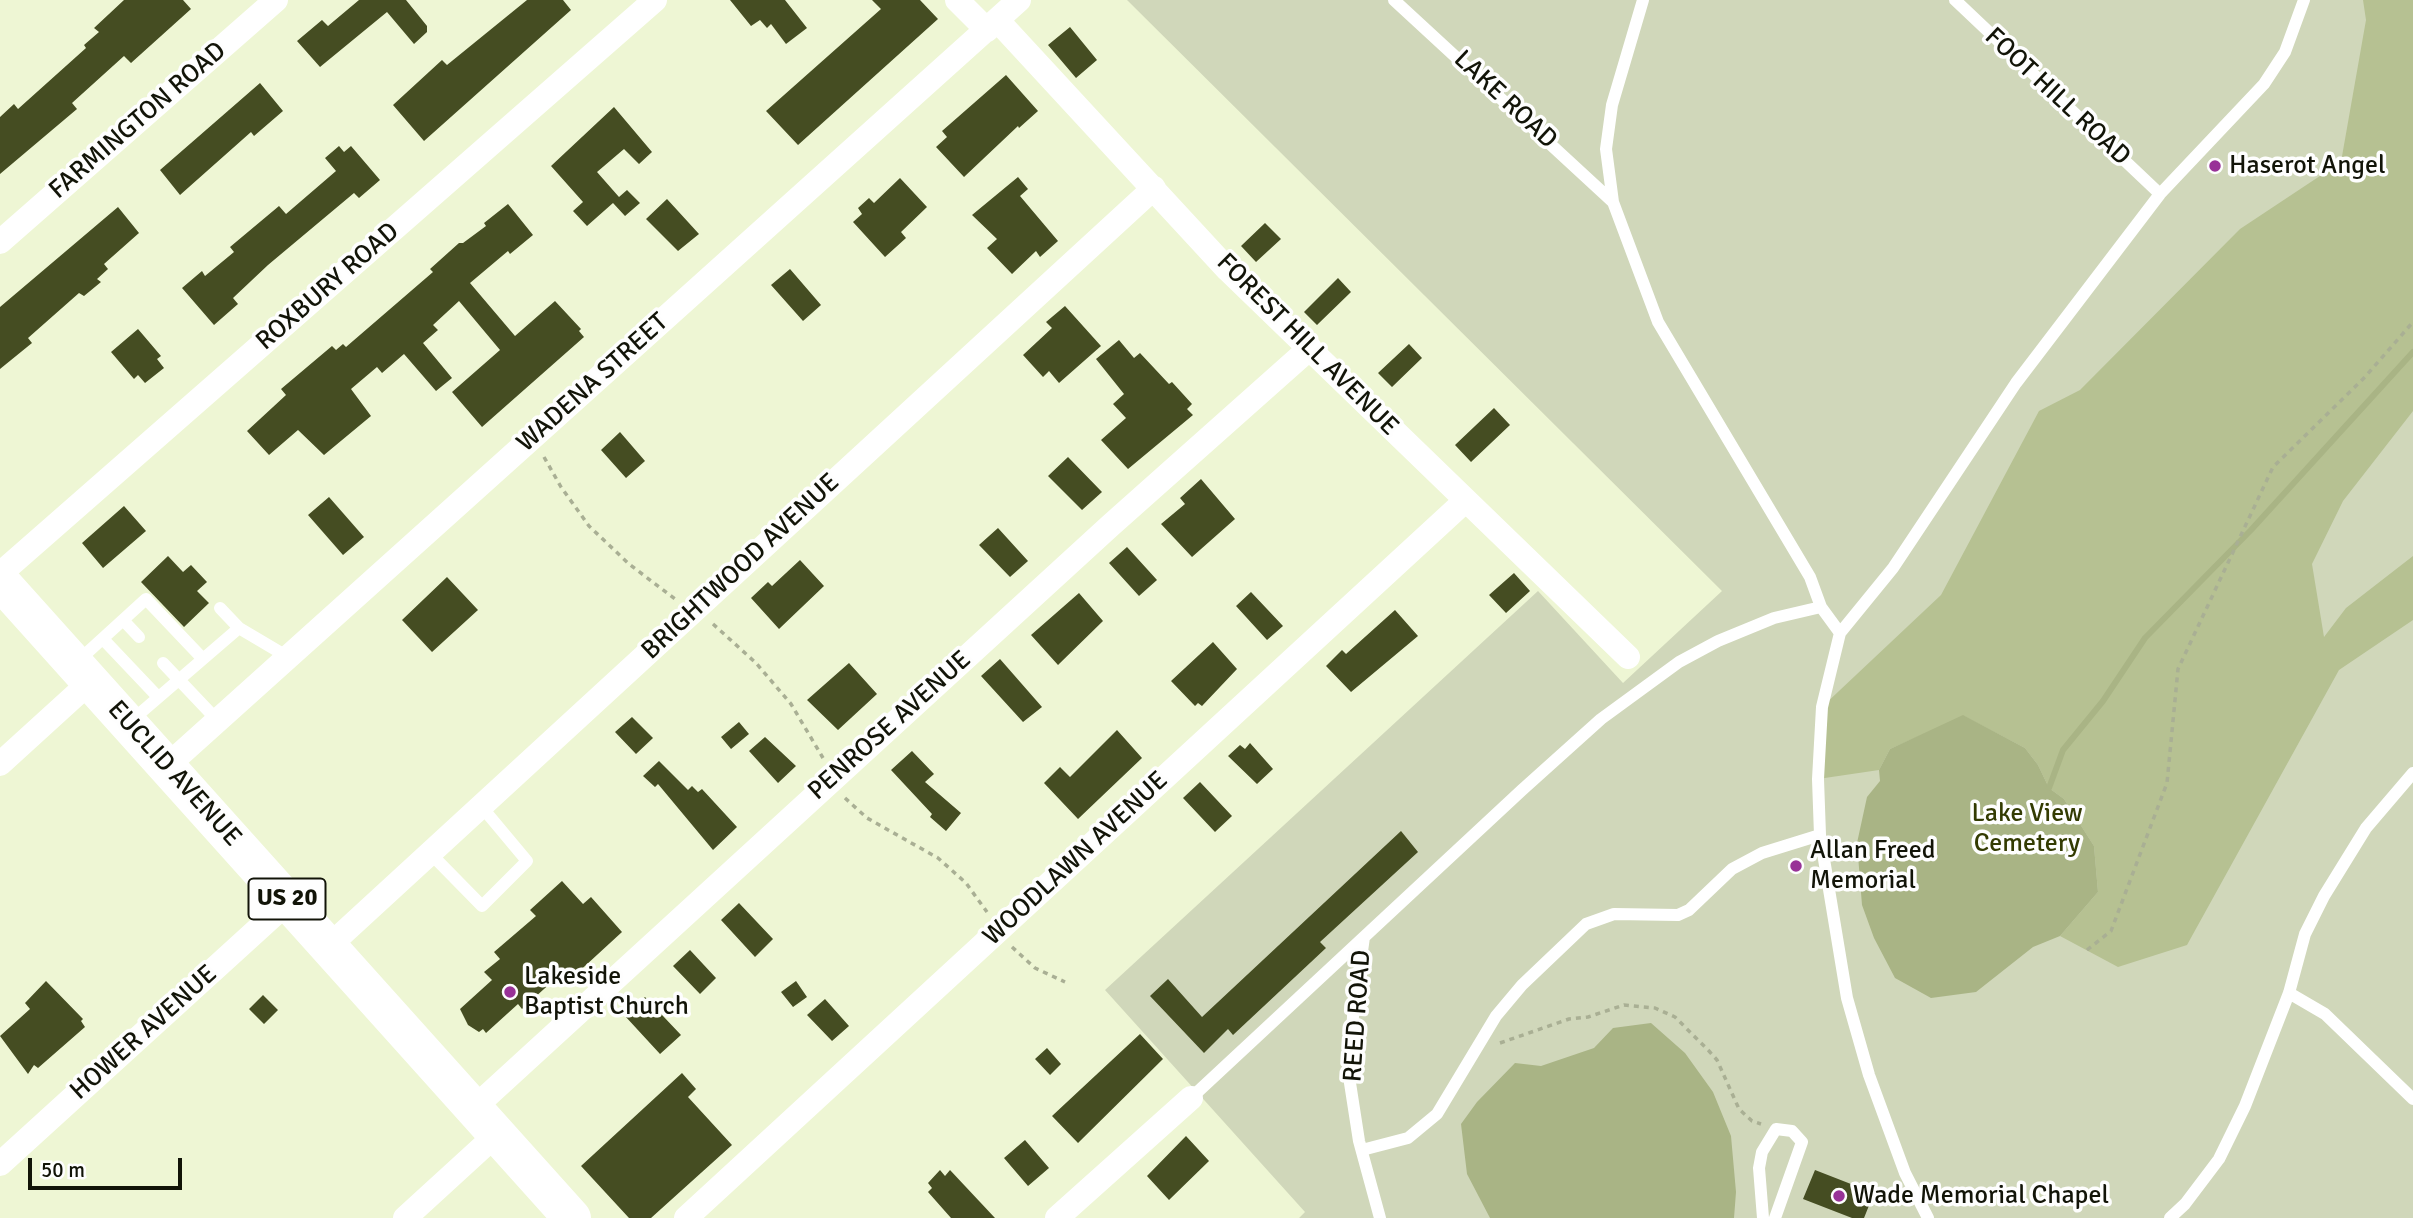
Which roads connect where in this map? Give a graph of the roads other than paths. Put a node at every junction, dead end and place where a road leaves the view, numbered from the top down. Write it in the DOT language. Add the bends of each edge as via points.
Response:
graph roads {
  1 [pos="276,0"];
  2 [pos="655,0"];
  3 [pos="957,0"];
  4 [pos="1019,0"];
  5 [pos="1394,0"];
  6 [pos="1643,0"];
  7 [pos="1955,0"];
  8 [pos="2304,0"];
  9 [pos="993,26"];
  10 [pos="1154,188"];
  11 [pos="2160,194"];
  12 [pos="1613,202"];
  13 [pos="0,242"];
  14 [pos="1310,348"];
  15 [pos="1465,501"];
  16 [pos="0,574"];
  17 [pos="0,581"];
  18 [pos="1821,607"];
  19 [pos="220,608"];
  20 [pos="123,620"];
  21 [pos="239,628"];
  22 [pos="1840,633"];
  23 [pos="139,637"];
  24 [pos="103,639"];
  25 [pos="288,657"];
  26 [pos="1628,657"];
  27 [pos="203,659"];
  28 [pos="163,663"];
  29 [pos="82,673"];
  30 [pos="178,680"];
  31 [pos="158,697"];
  32 [pos="218,720"];
  33 [pos="128,724"];
  34 [pos="0,764"];
  35 [pos="167,766"];
  36 [pos="2413,773"];
  37 [pos="481,806"];
  38 [pos="1820,835"];
  39 [pos="430,853"];
  40 [pos="289,901"];
  41 [pos="1364,937"];
  42 [pos="329,946"];
  43 [pos="2289,993"];
  44 [pos="1191,1098"];
  45 [pos="2413,1099"];
  46 [pos="486,1121"];
  47 [pos="1362,1150"];
  48 [pos="0,1164"];
  49 [pos="411,1216"];
  50 [pos="572,1218"];
  51 [pos="686,1218"];
  52 [pos="1057,1218"];
  53 [pos="1380,1218"];
  54 [pos="1763,1218"];
  55 [pos="1775,1218"];
  56 [pos="1928,1218"];
  57 [pos="2170,1218"];
  1 -- 13 [label="street, FARMINGTON ROAD"];
  2 -- 16 [label="street, ROXBURY ROAD"];
  3 -- 9 [label="street, FOREST HILL AVENUE"];
  4 -- 9 [label="street, WADENA STREET"];
  5 -- 12 [label="lane, LAKE ROAD"];
  6 -- 12 [label="lane" via="1612,105 1606,149"];
  7 -- 11 [label="lane, FOOT HILL ROAD"];
  8 -- 11 [label="lane" via="2284,52 2264,84"];
  9 -- 10 [label="street, FOREST HILL AVENUE"];
  9 -- 25 [label="street, WADENA STREET"];
  10 -- 14 [label="street, FOREST HILL AVENUE" via="1228,270"];
  10 -- 37 [label="street, BRIGHTWOOD AVENUE"];
  11 -- 22 [label="lane" via="2017,383 1885,579"];
  12 -- 18 [label="lane" via="1658,322 1810,577"];
  14 -- 15 [label="street, FOREST HILL AVENUE"];
  14 -- 46 [label="street, PENROSE AVENUE" via="1080,553"];
  15 -- 26 [label="street, FOREST HILL AVENUE"];
  15 -- 51 [label="street, WOODLAWN AVENUE"];
  17 -- 29 [label="main road, EUCLID AVENUE / US 20"];
  18 -- 22 [label="lane"];
  18 -- 41 [label="lane" via="1774,618 1679,662 1601,719"];
  19 -- 21 [label="lane"];
  20 -- 23 [label="lane"];
  20 -- 24 [label="lane"];
  20 -- 27 [label="lane" via="146,599"];
  21 -- 25 [label="lane"];
  21 -- 27 [label="lane"];
  22 -- 38 [label="lane" via="1822,707"];
  24 -- 29 [label="lane"];
  24 -- 31 [label="lane"];
  25 -- 32 [label="street, WADENA STREET"];
  27 -- 30 [label="lane"];
  28 -- 30 [label="lane"];
  29 -- 33 [label="main road, EUCLID AVENUE / US 20"];
  29 -- 34 [label="street"];
  30 -- 31 [label="lane"];
  30 -- 32 [label="lane"];
  31 -- 33 [label="lane"];
  32 -- 35 [label="street, WADENA STREET"];
  33 -- 35 [label="main road, EUCLID AVENUE / US 20"];
  35 -- 40 [label="main road, EUCLID AVENUE / US 20"];
  36 -- 43 [label="lane" via="2366,828 2324,897 2305,934"];
  37 -- 39 [label="street, BRIGHTWOOD AVENUE"];
  37 -- 39 [label="lane" via="527,861 482,906"];
  38 -- 47 [label="lane" via="1762,853 1732,869 1678,915 1614,914 1586,925 1522,985 1472,1053 1437,1114 1408,1138"];
  38 -- 56 [label="lane" via="1847,998 1900,1161"];
  39 -- 42 [label="street, BRIGHTWOOD AVENUE"];
  40 -- 42 [label="main road, EUCLID AVENUE / US 20"];
  40 -- 48 [label="street, HOWER AVENUE"];
  41 -- 44 [label="lane"];
  41 -- 47 [label="lane, REED ROAD" via="1350,1083"];
  42 -- 46 [label="main road, EUCLID AVENUE / US 20"];
  43 -- 45 [label="lane" via="2325,1014"];
  43 -- 57 [label="lane" via="2219,1159"];
  44 -- 52 [label="street"];
  46 -- 49 [label="street, PENROSE AVENUE"];
  46 -- 50 [label="main road, EUCLID AVENUE / US 20"];
  47 -- 53 [label="lane, REED ROAD"];
  54 -- 55 [label="lane" via="1759,1168 1762,1152 1776,1129 1792,1131 1802,1142"];
}
